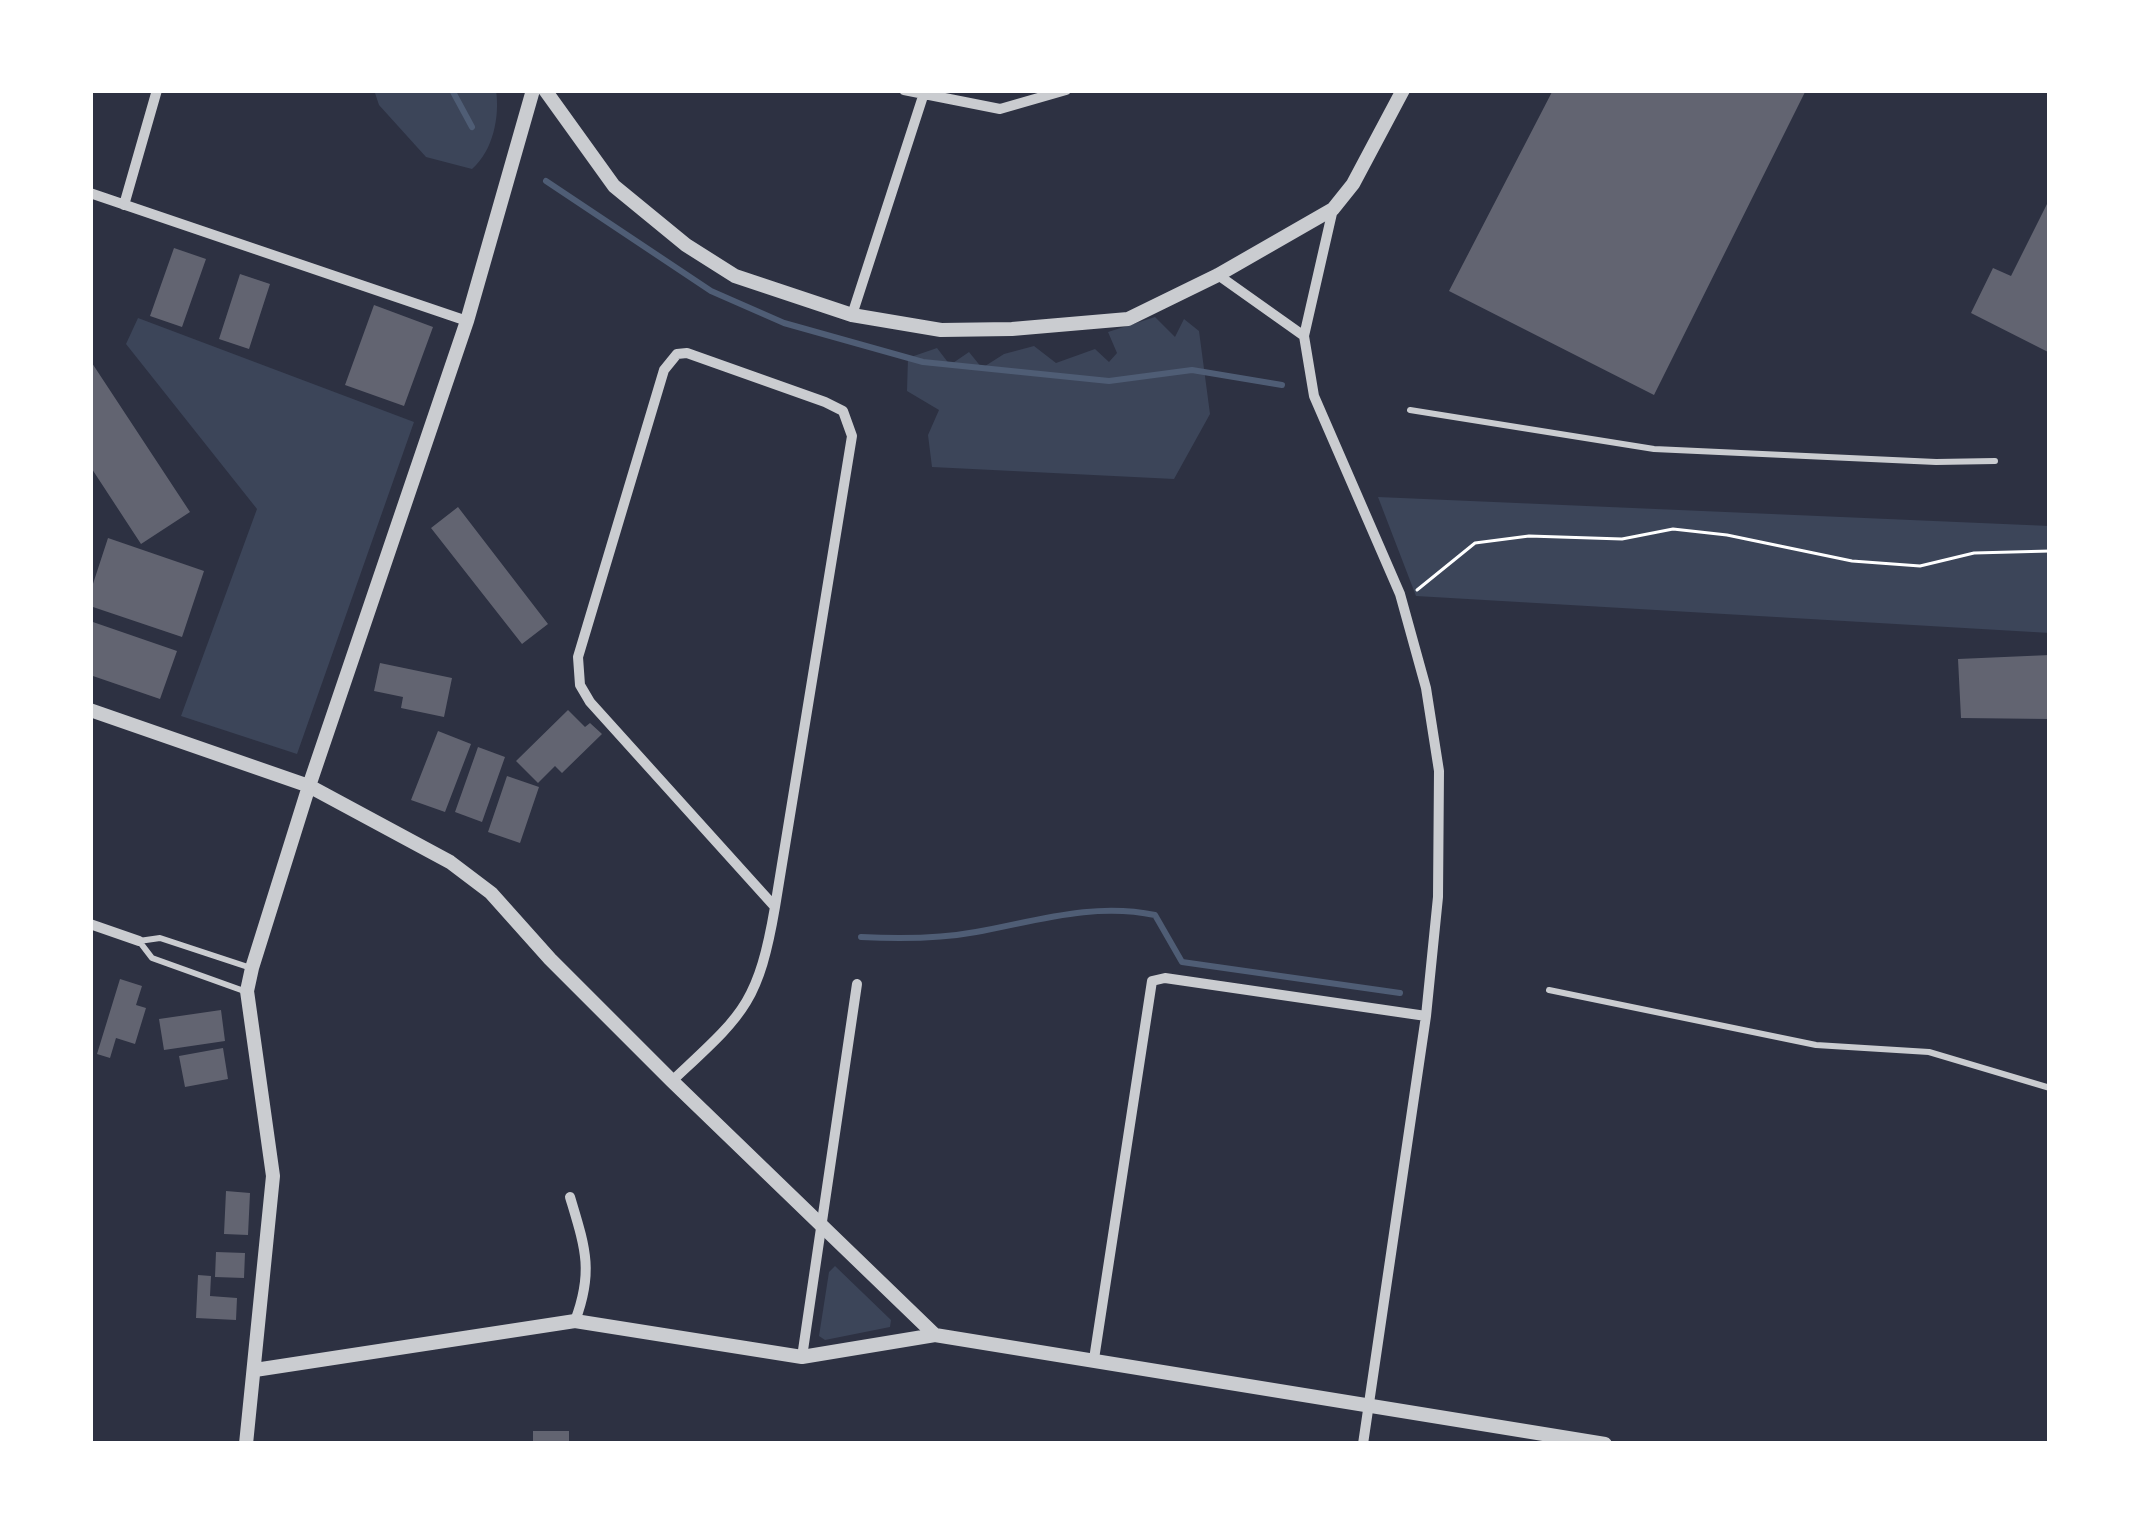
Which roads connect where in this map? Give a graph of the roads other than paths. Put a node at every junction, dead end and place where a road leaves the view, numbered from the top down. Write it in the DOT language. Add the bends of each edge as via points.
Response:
graph roads {
  1 [pos="157,90"];
  2 [pos="533,90"];
  3 [pos="545,90"];
  4 [pos="904,90"];
  5 [pos="1066,90"];
  6 [pos="1403,90"];
  7 [pos="924,93"];
  8 [pos="90,193"];
  9 [pos="124,205"];
  10 [pos="1333,209"];
  11 [pos="1218,275"];
  12 [pos="852,315"];
  13 [pos="467,321"];
  14 [pos="1304,336"];
  15 [pos="1410,410"];
  16 [pos="1995,461"];
  17 [pos="90,710"];
  18 [pos="309,785"];
  19 [pos="775,907"];
  20 [pos="90,924"];
  21 [pos="139,941"];
  22 [pos="252,968"];
  23 [pos="857,984"];
  24 [pos="1549,990"];
  25 [pos="247,992"];
  26 [pos="1426,1016"];
  27 [pos="672,1081"];
  28 [pos="2050,1088"];
  29 [pos="570,1197"];
  30 [pos="819,1222"];
  31 [pos="575,1322"];
  32 [pos="934,1335"];
  33 [pos="802,1357"];
  34 [pos="1094,1359"];
  35 [pos="255,1370"];
  36 [pos="1370,1404"];
  37 [pos="246,1444"];
  38 [pos="1363,1444"];
  39 [pos="1605,1444"];
  1 -- 9 [label="street"];
  2 -- 13 [label="street"];
  3 -- 12 [label="street" via="614,186 686,245 735,276"];
  4 -- 7 [label="street"];
  5 -- 7 [label="street" via="1000,109"];
  6 -- 10 [label="street"];
  7 -- 12 [label="street"];
  8 -- 9 [label="street"];
  9 -- 13 [label="street"];
  10 -- 11 [label="street"];
  10 -- 14 [label="street"];
  11 -- 12 [label="street" via="1128,319 941,330"];
  11 -- 14 [label="street"];
  13 -- 18 [label="street"];
  14 -- 26 [label="street" via="1314,396 1402,603 1426,688 1439,771"];
  15 -- 16 [label="lane" via="1654,449"];
  17 -- 18 [label="street"];
  18 -- 22 [label="street"];
  18 -- 27 [label="street" via="451,862 491,893"];
  19 -- 19 [label="street" via="850,423 825,402 677,354 664,370 577,674 590,702"];
  19 -- 27 [label="street" via="753,995"];
  20 -- 21 [label="street"];
  21 -- 22 [label="lane" via="160,938"];
  21 -- 25 [label="lane" via="152,958"];
  22 -- 25 [label="street"];
  23 -- 30 [label="street"];
  24 -- 28 [label="lane" via="1816,1045 1929,1052"];
  25 -- 35 [label="street" via="273,1176"];
  26 -- 34 [label="street" via="1153,981"];
  26 -- 36 [label="street"];
  27 -- 30 [label="street"];
  29 -- 31 [label="street" via="587,1255"];
  30 -- 32 [label="street"];
  30 -- 33 [label="street"];
  31 -- 33 [label="street"];
  31 -- 35 [label="street"];
  32 -- 33 [label="street"];
  32 -- 34 [label="street"];
  34 -- 36 [label="street"];
  35 -- 37 [label="street"];
  36 -- 38 [label="street"];
  36 -- 39 [label="street"];
}
